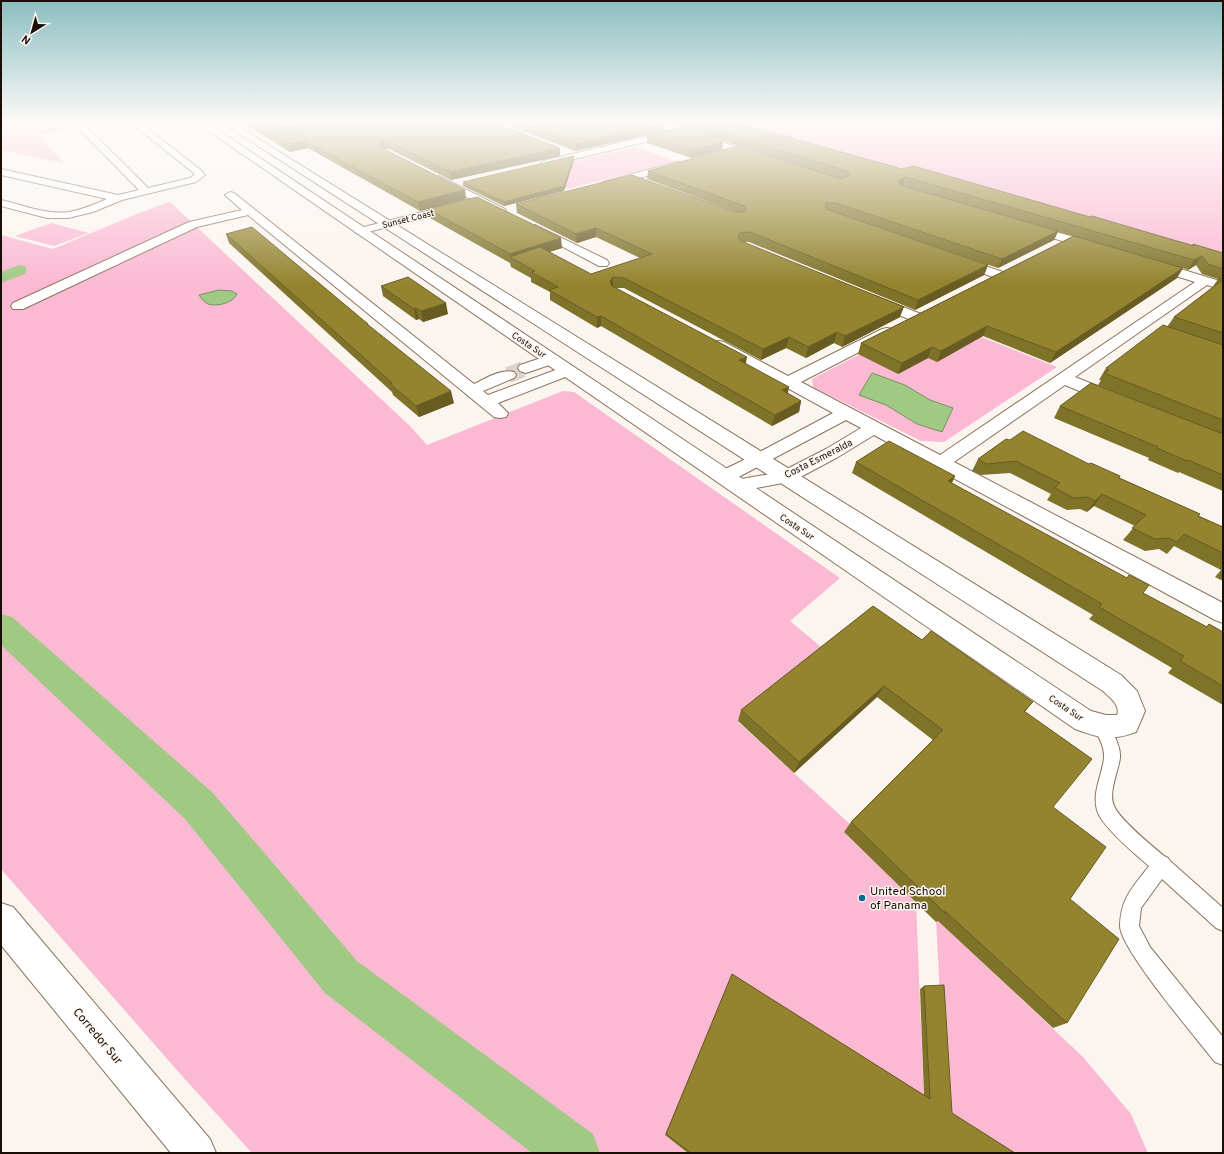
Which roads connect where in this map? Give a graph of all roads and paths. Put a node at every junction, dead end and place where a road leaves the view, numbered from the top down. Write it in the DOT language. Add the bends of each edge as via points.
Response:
graph roads {
  1 [pos="18,176"];
  2 [pos="131,176"];
  3 [pos="199,176"];
  4 [pos="279,176"];
  5 [pos="310,176"];
  6 [pos="433,176"];
  7 [pos="638,176"];
  8 [pos="630,178"];
  9 [pos="464,182"];
  10 [pos="644,183"];
  11 [pos="451,186"];
  12 [pos="599,186"];
  13 [pos="146,191"];
  14 [pos="230,195"];
  15 [pos="118,198"];
  16 [pos="477,198"];
  17 [pos="1,203"];
  18 [pos="250,211"];
  19 [pos="507,212"];
  20 [pos="383,222"];
  21 [pos="523,222"];
  22 [pos="1016,224"];
  23 [pos="357,229"];
  24 [pos="1069,239"];
  25 [pos="1055,246"];
  26 [pos="1107,251"];
  27 [pos="948,257"];
  28 [pos="1137,260"];
  29 [pos="603,263"];
  30 [pos="1013,268"];
  31 [pos="999,275"];
  32 [pos="1206,280"];
  33 [pos="986,282"];
  34 [pos="1223,286"];
  35 [pos="866,296"];
  36 [pos="18,306"];
  37 [pos="930,310"];
  38 [pos="916,317"];
  39 [pos="1141,325"];
  40 [pos="1156,330"];
  41 [pos="707,339"];
  42 [pos="550,360"];
  43 [pos="526,368"];
  44 [pos="567,371"];
  45 [pos="508,375"];
  46 [pos="1063,378"];
  47 [pos="788,382"];
  48 [pos="472,390"];
  49 [pos="486,402"];
  50 [pos="1128,405"];
  51 [pos="846,412"];
  52 [pos="500,413"];
  53 [pos="874,428"];
  54 [pos="759,460"];
  55 [pos="941,463"];
  56 [pos="786,477"];
  57 [pos="730,481"];
  58 [pos="1223,614"];
  59 [pos="1101,726"];
  60 [pos="1162,864"];
  61 [pos="1,919"];
  62 [pos="1223,921"];
  63 [pos="1223,1054"];
  64 [pos="196,1153"];
  1 -- 15 [label="main road"];
  2 -- 13 [label="main road"];
  3 -- 13 [label="main road" via="193,180"];
  4 -- 23 [label="main road, Costa Sur"];
  5 -- 20 [label="main road, Costa Sur"];
  6 -- 11 [label="main road"];
  7 -- 8 [label="main road"];
  8 -- 10 [label="main road"];
  8 -- 12 [label="main road"];
  9 -- 11 [label="main road"];
  11 -- 16 [label="main road"];
  13 -- 15 [label="main road"];
  14 -- 18 [label="main road"];
  15 -- 17 [label="main road" via="79,213 56,216"];
  16 -- 19 [label="main road"];
  16 -- 20 [label="main road, Sunset Coast"];
  18 -- 36 [label="main road" via="193,224"];
  18 -- 48 [label="main road"];
  20 -- 23 [label="main road, Sunset Coast"];
  20 -- 54 [label="main road, Costa Sur"];
  21 -- 29 [label="main road"];
  22 -- 24 [label="main road"];
  23 -- 42 [label="main road, Costa Sur"];
  24 -- 25 [label="main road"];
  24 -- 26 [label="main road"];
  27 -- 31 [label="main road"];
  28 -- 32 [label="main road"];
  30 -- 31 [label="main road"];
  31 -- 33 [label="main road"];
  32 -- 34 [label="main road"];
  32 -- 39 [label="main road"];
  35 -- 38 [label="main road"];
  37 -- 38 [label="main road"];
  38 -- 47 [label="main road"];
  39 -- 40 [label="main road"];
  39 -- 46 [label="main road"];
  41 -- 47 [label="main road"];
  42 -- 43 [label="main road"];
  42 -- 44 [label="main road, Costa Sur"];
  44 -- 49 [label="main road"];
  44 -- 57 [label="main road, Costa Sur"];
  45 -- 48 [label="main road"];
  46 -- 50 [label="main road"];
  46 -- 55 [label="main road"];
  47 -- 51 [label="main road"];
  48 -- 49 [label="main road"];
  49 -- 52 [label="main road"];
  51 -- 53 [label="main road"];
  51 -- 54 [label="main road"];
  53 -- 55 [label="main road"];
  53 -- 56 [label="main road, Costa Esmeralda"];
  54 -- 56 [label="main road, Costa Sur"];
  54 -- 57 [label="main road"];
  55 -- 58 [label="main road"];
  56 -- 57 [label="main road, Costa Esmeralda"];
  56 -- 59 [label="main road, Costa Sur" via="1112,683 1128,699 1132,711 1127,724 1114,728"];
  57 -- 59 [label="main road, Costa Sur" via="1084,721"];
  59 -- 60 [label="lane" via="1109,742 1112,756 1104,790 1105,809 1123,831"];
  60 -- 62 [label="lane"];
  60 -- 63 [label="lane" via="1132,904 1129,927 1144,954"];
  61 -- 64 [label="main road, Corredor Sur"];
}
